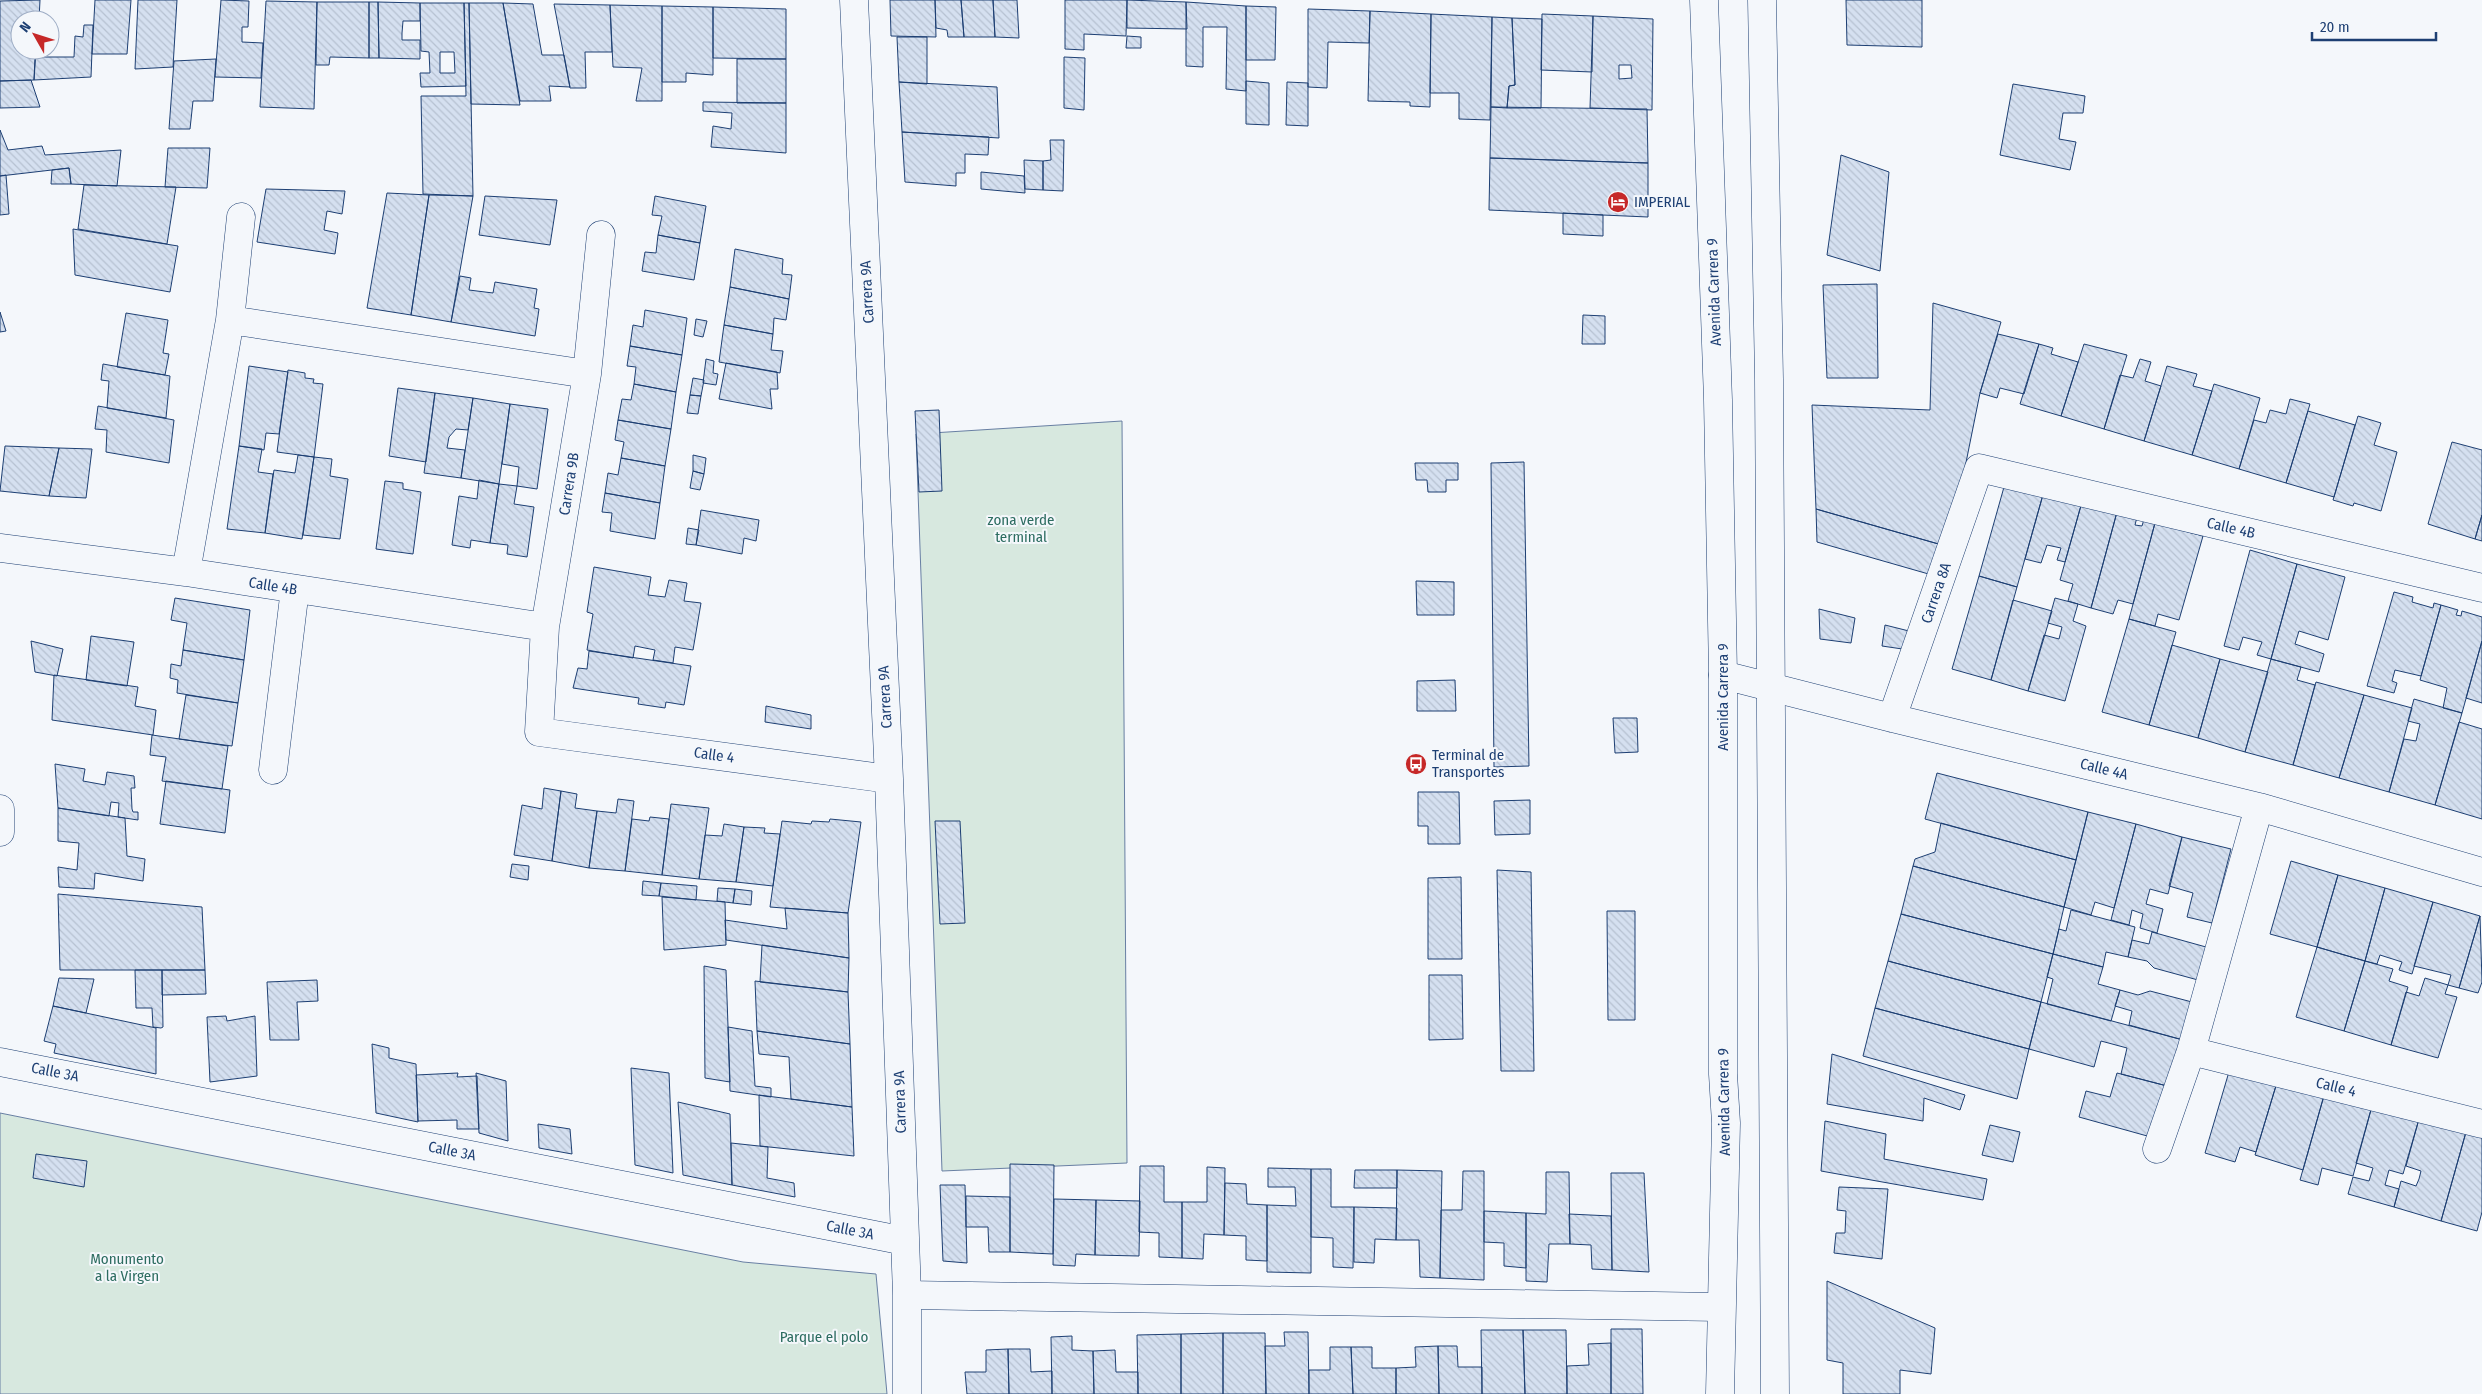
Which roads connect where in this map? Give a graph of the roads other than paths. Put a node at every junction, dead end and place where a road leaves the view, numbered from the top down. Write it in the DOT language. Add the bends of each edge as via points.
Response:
graph roads {
  1 [pos="854,0"];
  2 [pos="1704,0"];
  3 [pos="1762,0"];
  4 [pos="241,216"];
  5 [pos="601,235"];
  6 [pos="230,320"];
  7 [pos="587,374"];
  8 [pos="1979,468"];
  9 [pos="0,548"];
  10 [pos="186,572"];
  11 [pos="2482,588"];
  12 [pos="295,589"];
  13 [pos="545,627"];
  14 [pos="1723,674"];
  15 [pos="1770,686"];
  16 [pos="1892,718"];
  17 [pos="539,732"];
  18 [pos="273,770"];
  19 [pos="889,779"];
  20 [pos="2259,807"];
  21 [pos="0,809"];
  22 [pos="0,832"];
  23 [pos="2482,872"];
  24 [pos="2191,1051"];
  25 [pos="0,1062"];
  26 [pos="2482,1124"];
  27 [pos="2157,1149"];
  28 [pos="905,1241"];
  29 [pos="907,1295"];
  30 [pos="1720,1307"];
  31 [pos="907,1394"];
  32 [pos="1720,1394"];
  33 [pos="1775,1394"];
  1 -- 19 [label="street, Carrera 9A"];
  2 -- 14 [label="street, Avenida Carrera 9" via="1718,400"];
  3 -- 15 [label="street" via="1769,379"];
  4 -- 6 [label="street"];
  5 -- 7 [label="street, Carrera 9B"];
  6 -- 7 [label="street"];
  6 -- 10 [label="street"];
  7 -- 13 [label="street, Carrera 9B"];
  8 -- 11 [label="street, Calle 4B"];
  8 -- 16 [label="street, Carrera 8A"];
  9 -- 10 [label="street, Calle 4B"];
  10 -- 12 [label="street, Calle 4B"];
  12 -- 13 [label="street, Calle 4B"];
  12 -- 18 [label="street"];
  13 -- 17 [label="street, Carrera 9B"];
  14 -- 15 [label="street, Calle 4A"];
  14 -- 30 [label="street, Avenida Carrera 9" via="1723,1074 1726,1123"];
  15 -- 16 [label="street, Calle 4A"];
  15 -- 33 [label="street"];
  16 -- 20 [label="street, Calle 4A"];
  17 -- 19 [label="street, Calle 4"];
  19 -- 28 [label="street, Carrera 9A"];
  20 -- 23 [label="street, Calle 4A"];
  20 -- 24 [label="street"];
  21 -- 22 [label="street"];
  24 -- 26 [label="street, Calle 4"];
  24 -- 27 [label="street"];
  25 -- 28 [label="street, Calle 3A"];
  28 -- 29 [label="street, Carrera 9A"];
  29 -- 30 [label="street"];
  29 -- 31 [label="street, Carrera 9A"];
  30 -- 32 [label="street, Avenida Carrera 9"];
}
